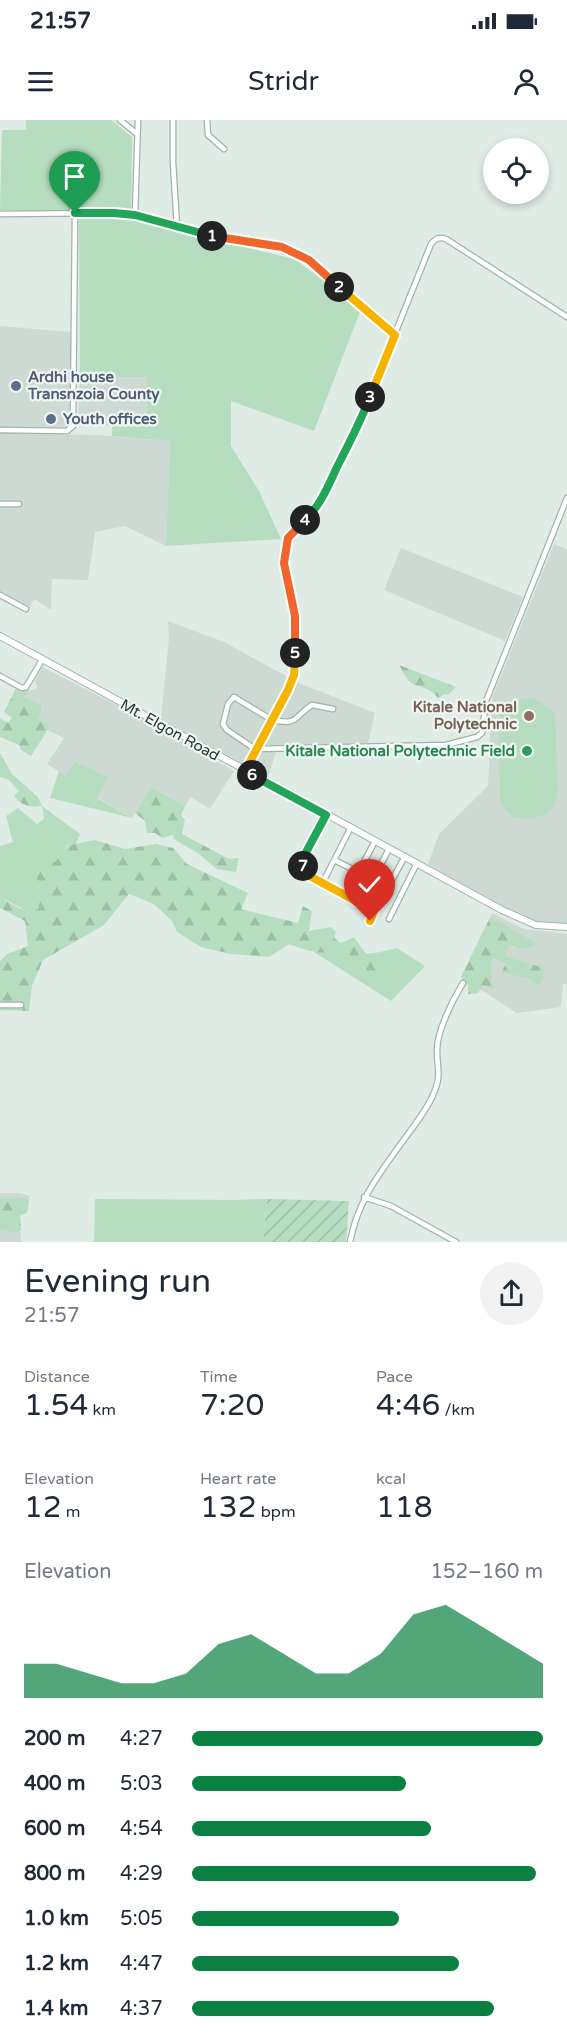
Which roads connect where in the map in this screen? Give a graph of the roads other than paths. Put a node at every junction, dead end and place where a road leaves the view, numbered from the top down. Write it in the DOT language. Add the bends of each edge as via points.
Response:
graph roads {
  1 [pos="120,120"];
  2 [pos="138,120"];
  3 [pos="173,120"];
  4 [pos="207,120"];
  5 [pos="137,134"];
  6 [pos="224,149"];
  7 [pos="75,213"];
  8 [pos="0,214"];
  9 [pos="135,215"];
  10 [pos="177,227"];
  11 [pos="567,317"];
  12 [pos="395,335"];
  13 [pos="0,430"];
  14 [pos="567,498"];
  15 [pos="0,504"];
  16 [pos="19,504"];
  17 [pos="0,595"];
  18 [pos="26,609"];
  19 [pos="0,636"];
  20 [pos="42,660"];
  21 [pos="1,679"];
  22 [pos="333,709"];
  23 [pos="272,719"];
  24 [pos="255,749"];
  25 [pos="245,771"];
  26 [pos="326,815"];
  27 [pos="351,827"];
  28 [pos="375,841"];
  29 [pos="389,849"];
  30 [pos="405,856"];
  31 [pos="336,861"];
  32 [pos="417,863"];
  33 [pos="359,872"];
  34 [pos="373,879"];
  35 [pos="323,882"];
  36 [pos="346,896"];
  37 [pos="360,904"];
  38 [pos="374,911"];
  39 [pos="389,919"];
  40 [pos="370,921"];
  41 [pos="567,927"];
  42 [pos="463,982"];
  43 [pos="0,1005"];
  44 [pos="21,1005"];
  45 [pos="364,1197"];
  46 [pos="350,1242"];
  47 [pos="456,1242"];
  1 -- 5 [label="street"];
  2 -- 5 [label="street"];
  3 -- 10 [label="street"];
  4 -- 6 [label="street" via="208,135"];
  5 -- 9 [label="street"];
  7 -- 8 [label="street"];
  7 -- 9 [label="street"];
  7 -- 13 [label="street" via="73,426 67,431"];
  9 -- 10 [label="street"];
  10 -- 12 [label="street" via="282,247 309,260"];
  11 -- 12 [label="street" via="440,237 431,244"];
  12 -- 23 [label="street" via="362,418 324,493 315,510 288,538 284,563 295,616 294,675"];
  14 -- 24 [label="street" via="486,701 482,733 446,745"];
  15 -- 16 [label="street"];
  17 -- 18 [label="street"];
  19 -- 20 [label="street, Mt. Elgon Road"];
  20 -- 21 [label="street" via="26,687"];
  20 -- 25 [label="street, Mt. Elgon Road"];
  22 -- 23 [label="street" via="312,705 297,720"];
  23 -- 24 [label="street"];
  23 -- 24 [label="street" via="234,697 230,700 222,724"];
  24 -- 25 [label="street"];
  25 -- 26 [label="street, Mt. Elgon Road"];
  26 -- 27 [label="street, Mt. Elgon Road"];
  26 -- 35 [label="street" via="303,865 306,874"];
  27 -- 28 [label="street, Mt. Elgon Road"];
  27 -- 31 [label="street"];
  28 -- 29 [label="street, Mt. Elgon Road"];
  28 -- 33 [label="street"];
  29 -- 30 [label="street, Mt. Elgon Road"];
  29 -- 34 [label="street"];
  30 -- 32 [label="street, Mt. Elgon Road"];
  30 -- 38 [label="street"];
  31 -- 33 [label="street"];
  31 -- 35 [label="street"];
  32 -- 39 [label="street"];
  32 -- 41 [label="street, Mt. Elgon Road" via="521,920"];
  33 -- 34 [label="street"];
  33 -- 36 [label="street"];
  34 -- 37 [label="street"];
  35 -- 36 [label="street"];
  36 -- 37 [label="street"];
  37 -- 38 [label="street"];
  38 -- 40 [label="street"];
  42 -- 45 [label="street" via="449,1005 436,1049 440,1076 433,1097"];
  43 -- 44 [label="street"];
  45 -- 46 [label="street"];
  45 -- 47 [label="street" via="391,1206"];
}
